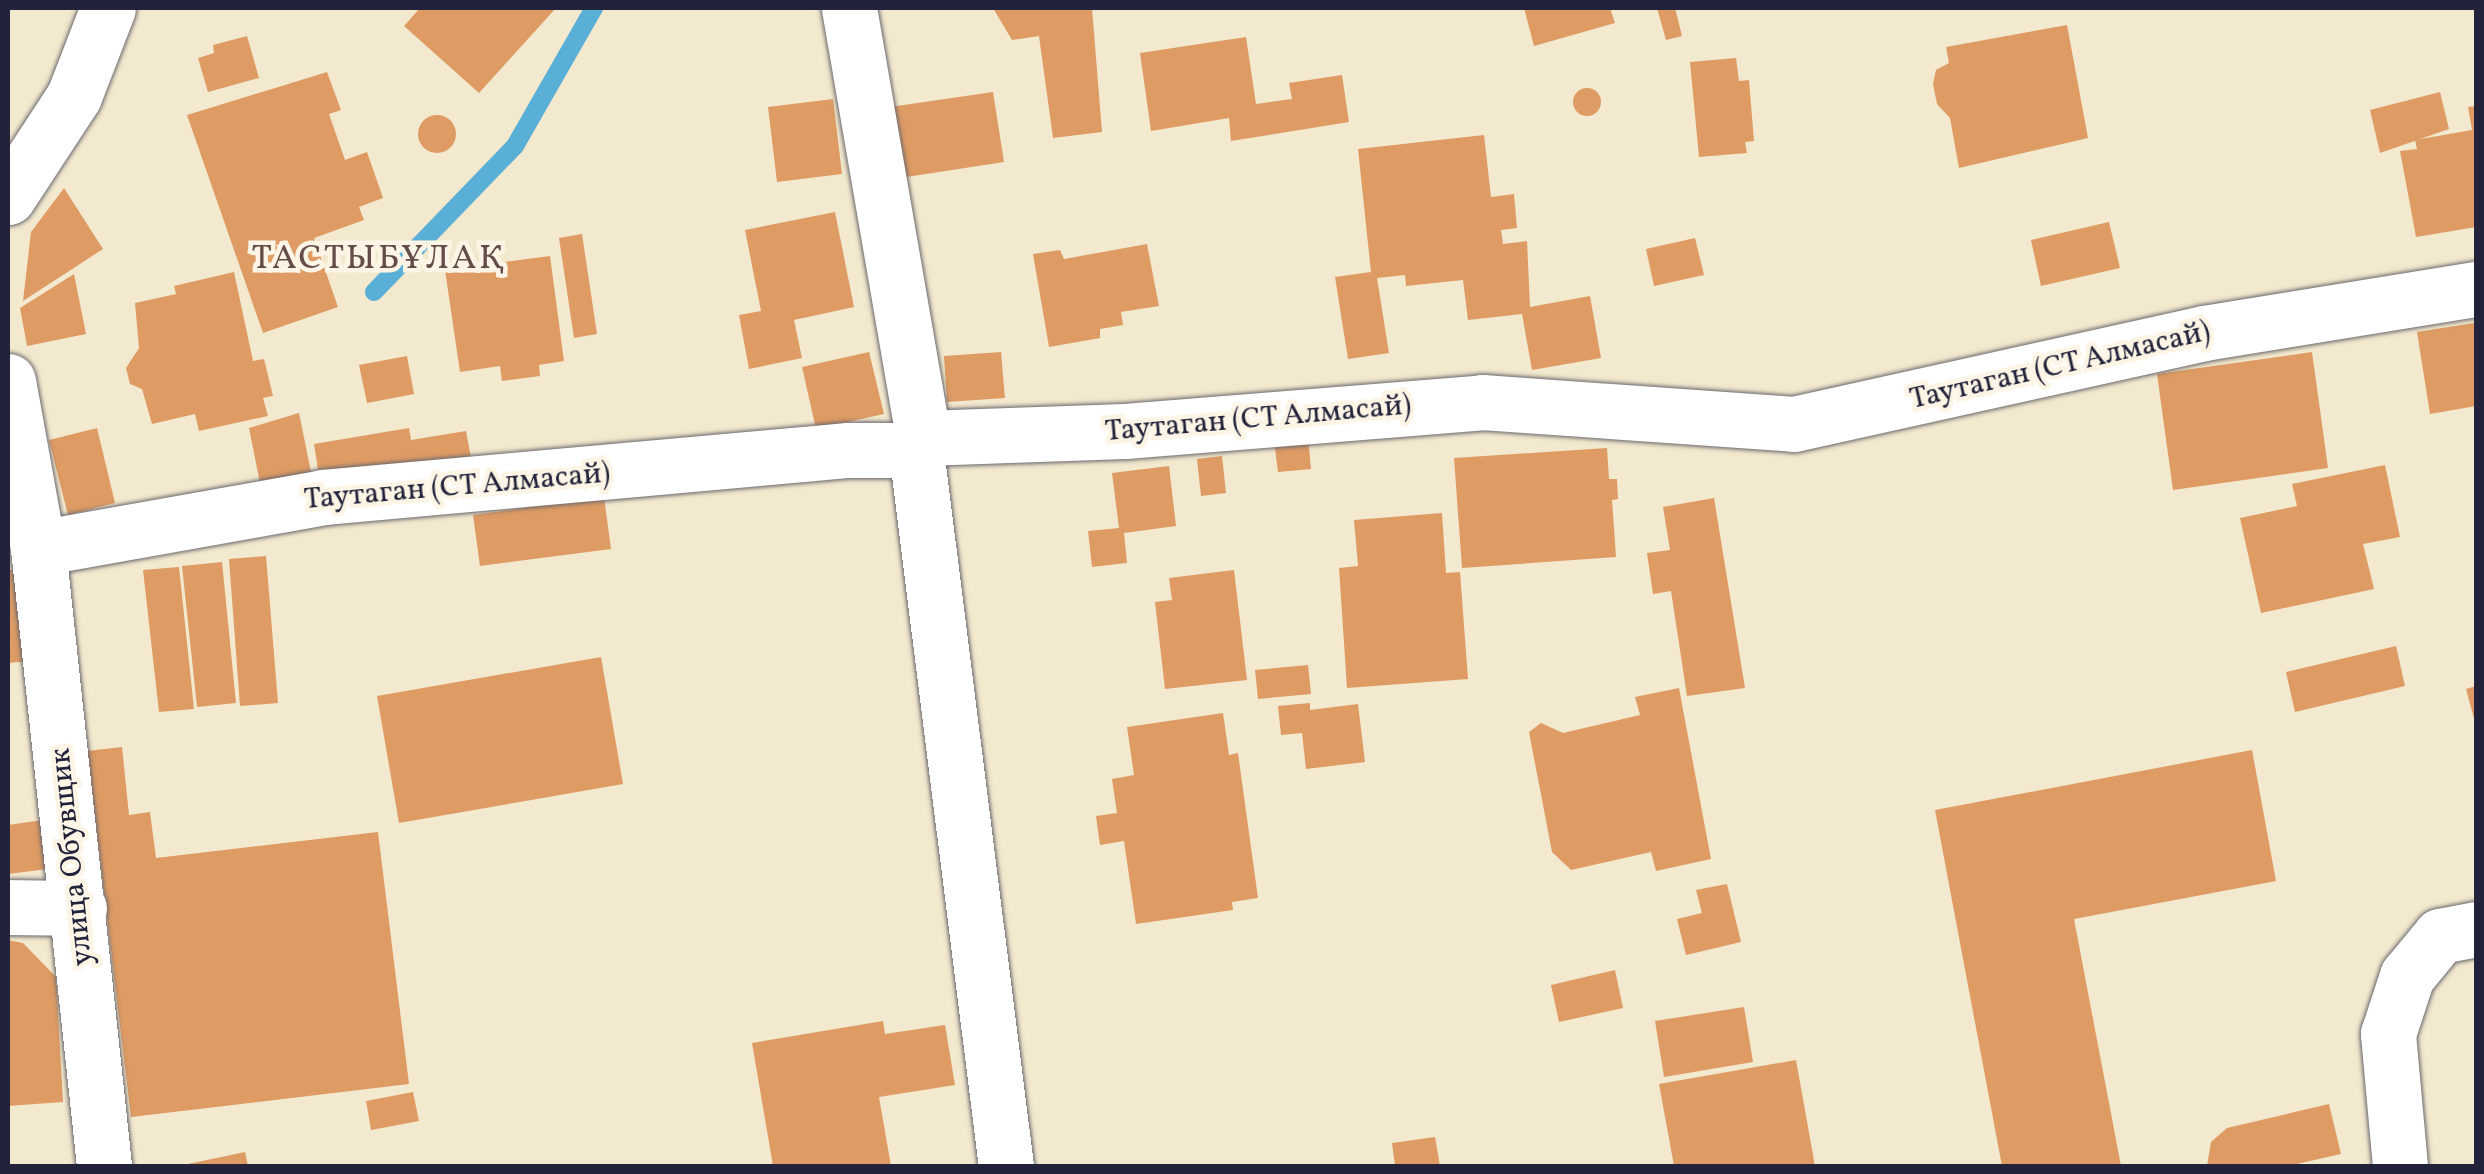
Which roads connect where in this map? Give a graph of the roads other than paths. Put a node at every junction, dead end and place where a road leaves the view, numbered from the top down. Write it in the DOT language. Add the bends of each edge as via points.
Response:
graph roads {
  1 [pos="108,8"];
  2 [pos="849,8"];
  3 [pos="8,197"];
  4 [pos="2476,289"];
  5 [pos="8,380"];
  6 [pos="919,444"];
  7 [pos="38,548"];
  8 [pos="8,907"];
  9 [pos="79,908"];
  10 [pos="2476,929"];
  11 [pos="104,1166"];
  12 [pos="1006,1166"];
  13 [pos="2400,1166"];
  1 -- 3 [label="street" via="74,96"];
  2 -- 6 [label="street"];
  4 -- 6 [label="street, Таутаган (СТ Алмасай)" via="2204,333 1794,424 1482,402"];
  5 -- 7 [label="street, улица Обувщик"];
  6 -- 7 [label="street, Таутаган (СТ Алмасай)" via="323,497"];
  6 -- 12 [label="street"];
  7 -- 9 [label="street, улица Обувщик"];
  8 -- 9 [label="street"];
  9 -- 11 [label="street, улица Обувщик"];
  10 -- 13 [label="street" via="2440,936 2407,976 2388,1034"];
}
